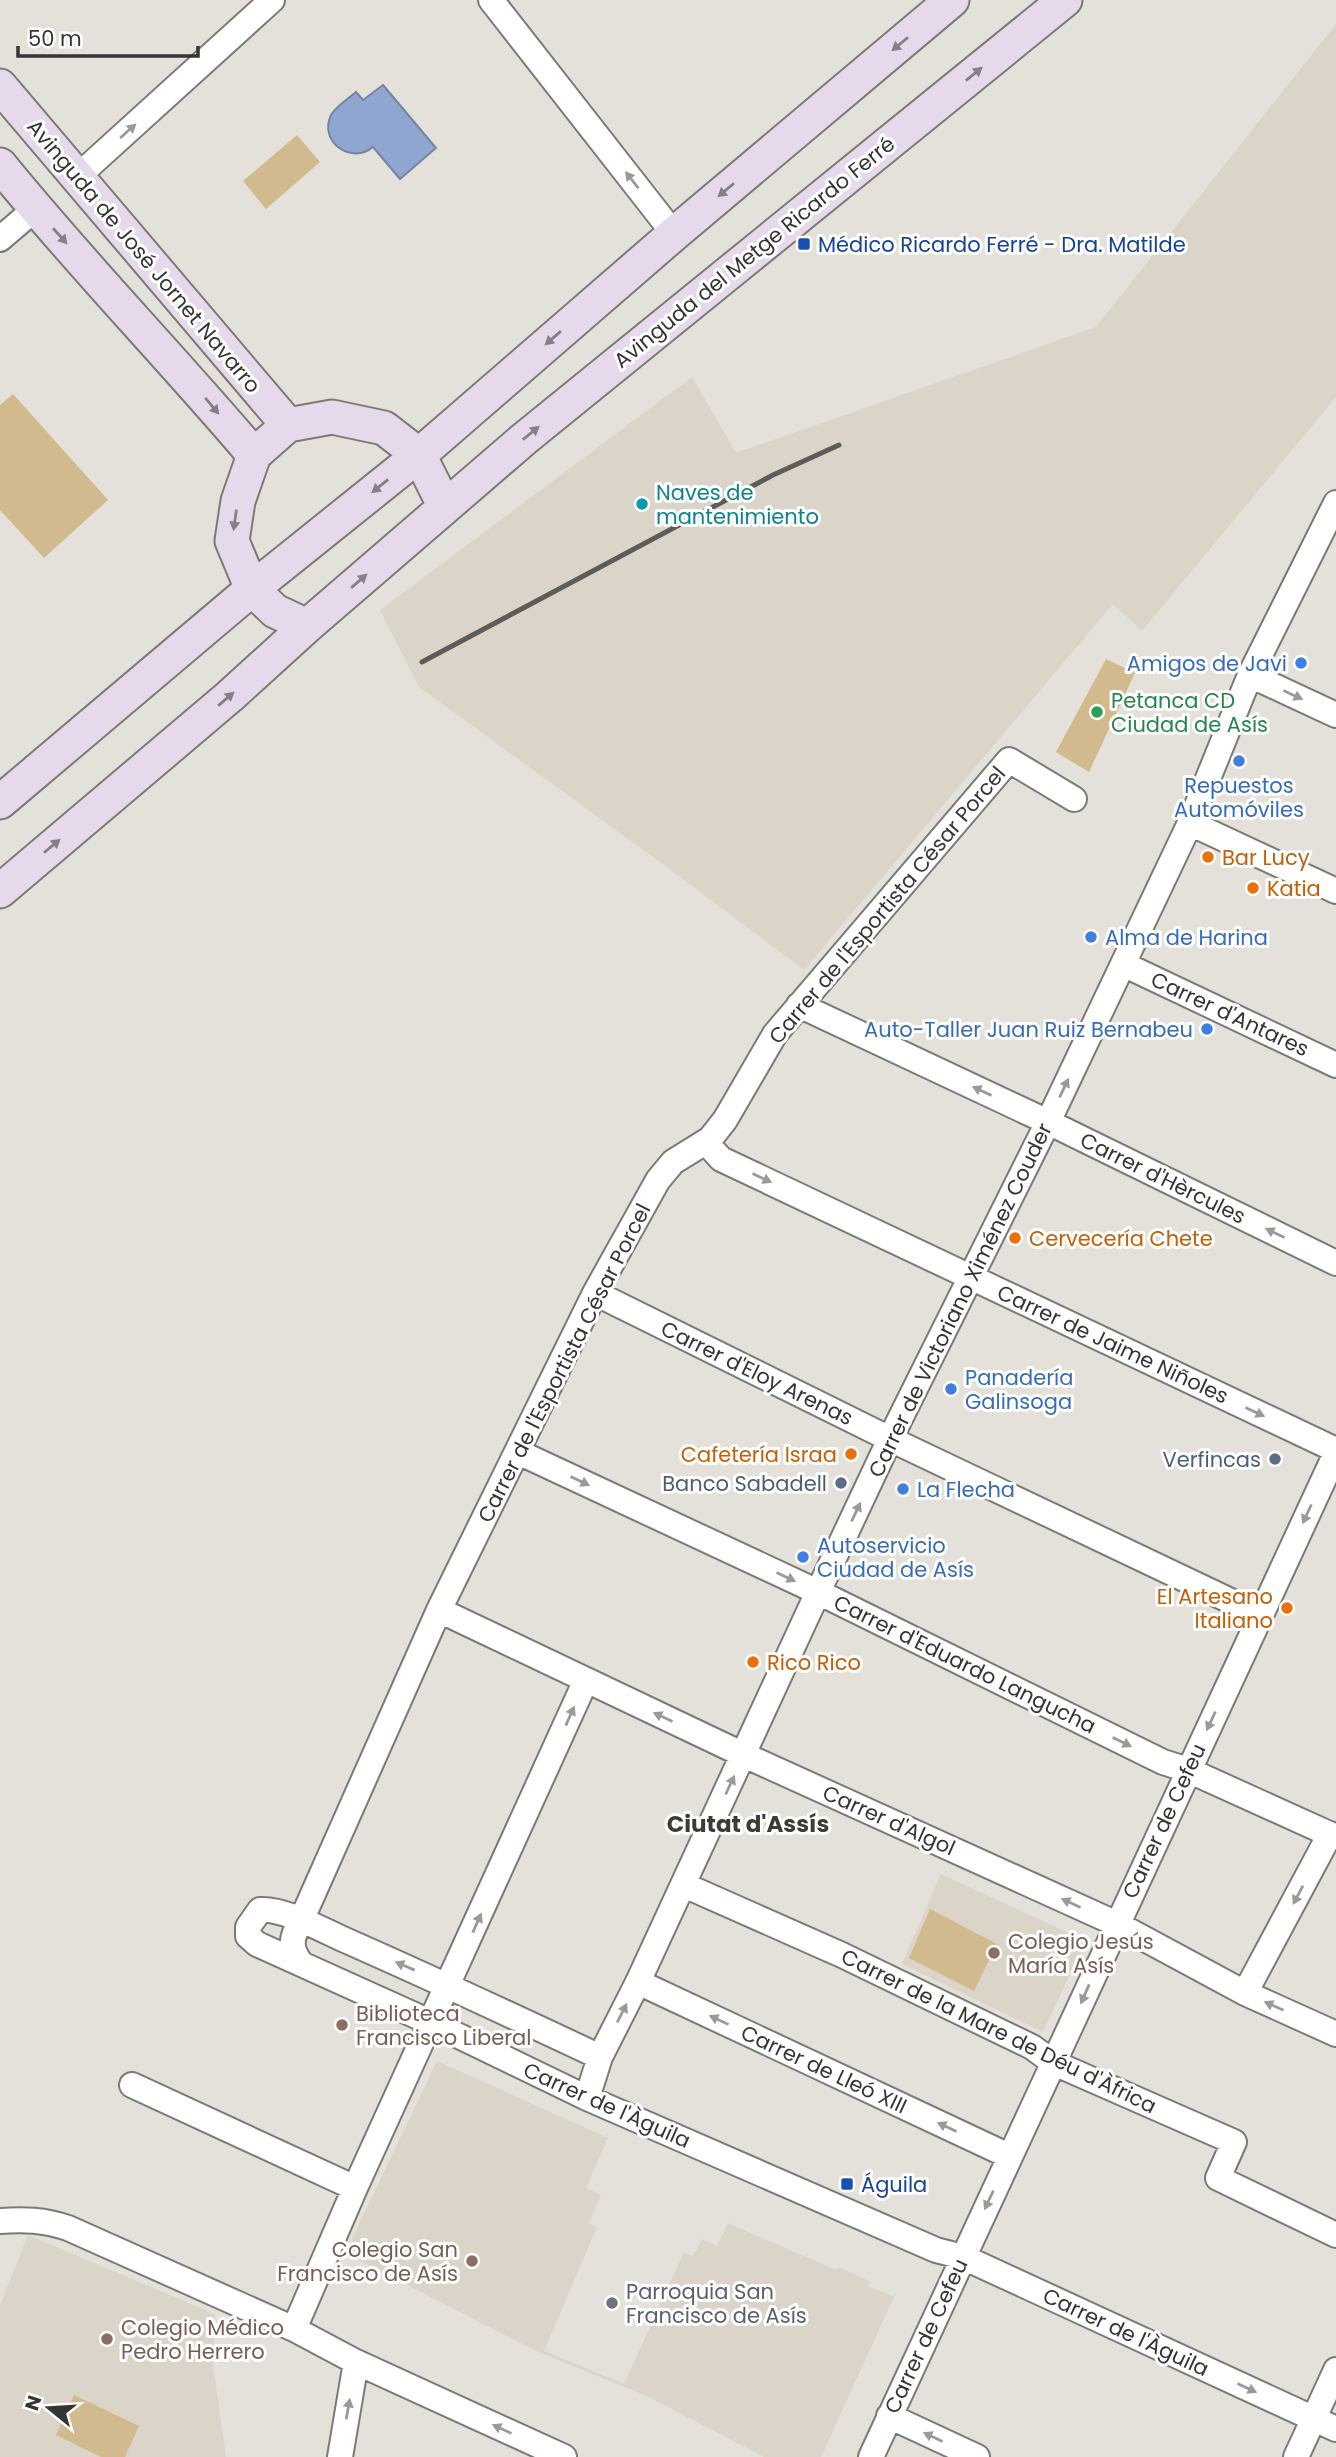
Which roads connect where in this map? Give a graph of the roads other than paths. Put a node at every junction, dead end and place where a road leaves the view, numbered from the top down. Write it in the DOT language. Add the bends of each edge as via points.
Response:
graph roads {
  1 [pos="272,0"];
  2 [pos="491,0"];
  3 [pos="952,0"];
  4 [pos="1065,0"];
  5 [pos="0,86"];
  6 [pos="0,165"];
  7 [pos="77,177"];
  8 [pos="35,209"];
  9 [pos="674,234"];
  10 [pos="0,239"];
  11 [pos="288,425"];
  12 [pos="254,455"];
  13 [pos="419,455"];
  14 [pos="1336,503"];
  15 [pos="445,507"];
  16 [pos="1329,535"];
  17 [pos="252,589"];
  18 [pos="307,626"];
  19 [pos="1250,675"];
  20 [pos="1336,715"];
  21 [pos="1073,799"];
  22 [pos="0,802"];
  23 [pos="1190,823"];
  24 [pos="0,891"];
  25 [pos="1336,891"];
  26 [pos="1123,964"];
  27 [pos="799,1004"];
  28 [pos="1336,1065"];
  29 [pos="1048,1122"];
  30 [pos="710,1139"];
  31 [pos="1336,1263"];
  32 [pos="971,1276"];
  33 [pos="595,1293"];
  34 [pos="890,1439"];
  35 [pos="1336,1451"];
  36 [pos="518,1452"];
  37 [pos="818,1592"];
  38 [pos="439,1610"];
  39 [pos="1260,1615"];
  40 [pos="586,1680"];
  41 [pos="744,1755"];
  42 [pos="1188,1770"];
  43 [pos="1333,1836"];
  44 [pos="684,1885"];
  45 [pos="302,1922"];
  46 [pos="1117,1924"];
  47 [pos="301,1963"];
  48 [pos="638,1982"];
  49 [pos="449,1985"];
  50 [pos="1245,1993"];
  51 [pos="432,2023"];
  52 [pos="1336,2034"];
  53 [pos="600,2057"];
  54 [pos="1054,2063"];
  55 [pos="132,2085"];
  56 [pos="587,2098"];
  57 [pos="1009,2156"];
  58 [pos="355,2188"];
  59 [pos="12,2220"];
  60 [pos="1336,2235"];
  61 [pos="963,2257"];
  62 [pos="294,2329"];
  63 [pos="356,2362"];
  64 [pos="1336,2370"];
  65 [pos="889,2416"];
  66 [pos="1325,2424"];
  67 [pos="340,2457"];
  68 [pos="564,2457"];
  69 [pos="871,2457"];
  70 [pos="978,2457"];
  71 [pos="1296,2457"];
  7 -- 1 [label="street, one-way"];
  9 -- 2 [label="street, one-way"];
  3 -- 9 [label="street, one-way"];
  15 -- 4 [label="street, Avinguda del Metge Ricardo Ferré, one-way"];
  5 -- 7 [label="street, Avinguda de José Jornet Navarro"];
  6 -- 8 [label="street, Avinguda de José Jornet Navarro"];
  7 -- 11 [label="street, Avinguda de José Jornet Navarro"];
  8 -- 10 [label="street"];
  8 -- 12 [label="street, Avinguda de José Jornet Navarro, one-way"];
  9 -- 13 [label="street, one-way"];
  11 -- 12 [label="street"];
  11 -- 13 [label="street" via="332,417 384,428"];
  12 -- 17 [label="street, one-way" via="238,501 232,541"];
  13 -- 15 [label="street"];
  13 -- 17 [label="street, one-way"];
  14 -- 16 [label="street, Carrer de Victoriano Ximénez Couder"];
  18 -- 15 [label="street, Avinguda del Metge Ricardo Ferré, one-way"];
  16 -- 19 [label="street, Carrer de Victoriano Ximénez Couder"];
  17 -- 18 [label="street" via="275,611"];
  17 -- 22 [label="street"];
  24 -- 18 [label="street, Avinguda del Metge Ricardo Ferré, one-way"];
  19 -- 20 [label="street, one-way"];
  19 -- 23 [label="street, Carrer de Victoriano Ximénez Couder"];
  21 -- 27 [label="street, Carrer de l'Esportista César Porcel" via="1009,760"];
  23 -- 25 [label="street"];
  23 -- 26 [label="street, Carrer de Victoriano Ximénez Couder"];
  26 -- 28 [label="street, Carrer d'Antares"];
  29 -- 26 [label="street, Carrer de Victoriano Ximénez Couder, one-way"];
  29 -- 27 [label="street, Carrer d'Hèrcules, one-way"];
  27 -- 30 [label="street, Carrer de l'Esportista César Porcel" via="775,1034"];
  31 -- 29 [label="street, Carrer d'Hèrcules, one-way"];
  29 -- 32 [label="street, Carrer de Victoriano Ximénez Couder"];
  30 -- 32 [label="street, Carrer de Jaime Niñoles, one-way" via="721,1159"];
  30 -- 33 [label="street, Carrer de l'Esportista César Porcel" via="673,1163 658,1180"];
  32 -- 34 [label="street, Carrer de Victoriano Ximénez Couder"];
  32 -- 35 [label="street, Carrer de Jaime Niñoles, one-way"];
  33 -- 34 [label="street, Carrer d'Eloy Arenas"];
  33 -- 36 [label="street, Carrer de l'Esportista César Porcel"];
  37 -- 34 [label="street, Carrer de Victoriano Ximénez Couder, one-way"];
  34 -- 39 [label="street, Carrer d'Eloy Arenas"];
  35 -- 39 [label="street, Carrer de Cefeu, one-way"];
  36 -- 37 [label="street, Carrer d'Eduardo Langucha, one-way"];
  36 -- 38 [label="street, Carrer de l'Esportista César Porcel"];
  37 -- 41 [label="street, Carrer de Victoriano Ximénez Couder"];
  37 -- 42 [label="street, Carrer d'Eduardo Langucha, one-way" via="1163,1762"];
  38 -- 40 [label="street, Carrer d'Algol"];
  38 -- 45 [label="street, Carrer de l'Esportista César Porcel"];
  39 -- 42 [label="street, Carrer de Cefeu, one-way"];
  41 -- 40 [label="street, Carrer d'Algol, one-way"];
  49 -- 40 [label="street, one-way"];
  44 -- 41 [label="street, Carrer de Victoriano Ximénez Couder, one-way"];
  46 -- 41 [label="street, Carrer d'Algol, one-way"];
  42 -- 43 [label="street, Carrer d'Eduardo Langucha"];
  42 -- 46 [label="street, Carrer de Cefeu"];
  43 -- 50 [label="street, one-way"];
  44 -- 48 [label="street, Carrer de Victoriano Ximénez Couder"];
  44 -- 54 [label="street, Carrer de la Mare de Déu d'Àfrica" via="866,1967 1032,2047"];
  45 -- 47 [label="street, Carrer de l'Esportista César Porcel" via="292,1947"];
  45 -- 47 [label="street, Carrer de l'Àguila" via="260,1910 248,1927 248,1936 257,1944"];
  49 -- 45 [label="street, Carrer de l'Àguila, one-way"];
  46 -- 50 [label="street, Carrer d'Algol"];
  46 -- 54 [label="street, Carrer de Cefeu, one-way"];
  47 -- 51 [label="street, Carrer de l'Àguila"];
  53 -- 48 [label="street, Carrer de Victoriano Ximénez Couder, one-way"];
  57 -- 48 [label="street, Carrer de Lleó XIII, one-way"];
  49 -- 51 [label="street"];
  49 -- 53 [label="street, Carrer de l'Àguila"];
  52 -- 50 [label="street, Carrer d'Algol, one-way"];
  51 -- 56 [label="street, Carrer de l'Àguila"];
  51 -- 58 [label="street"];
  53 -- 56 [label="street, Carrer de Victoriano Ximénez Couder"];
  54 -- 57 [label="street, Carrer de Cefeu"];
  54 -- 60 [label="street, Carrer de la Mare de Déu d'Àfrica" via="1234,2142 1218,2178"];
  55 -- 58 [label="street"];
  56 -- 61 [label="street, Carrer de l'Àguila" via="936,2250"];
  57 -- 61 [label="street, Carrer de Cefeu, one-way"];
  58 -- 62 [label="street"];
  59 -- 62 [label="street" via="68,2228"];
  61 -- 65 [label="street, Carrer de Cefeu"];
  61 -- 66 [label="street, Carrer de l'Àguila, one-way"];
  62 -- 63 [label="street"];
  67 -- 63 [label="street, one-way"];
  68 -- 63 [label="street, one-way"];
  64 -- 66 [label="street"];
  65 -- 69 [label="street, Carrer de Cefeu"];
  70 -- 65 [label="street, one-way"];
  66 -- 71 [label="street"];
}
